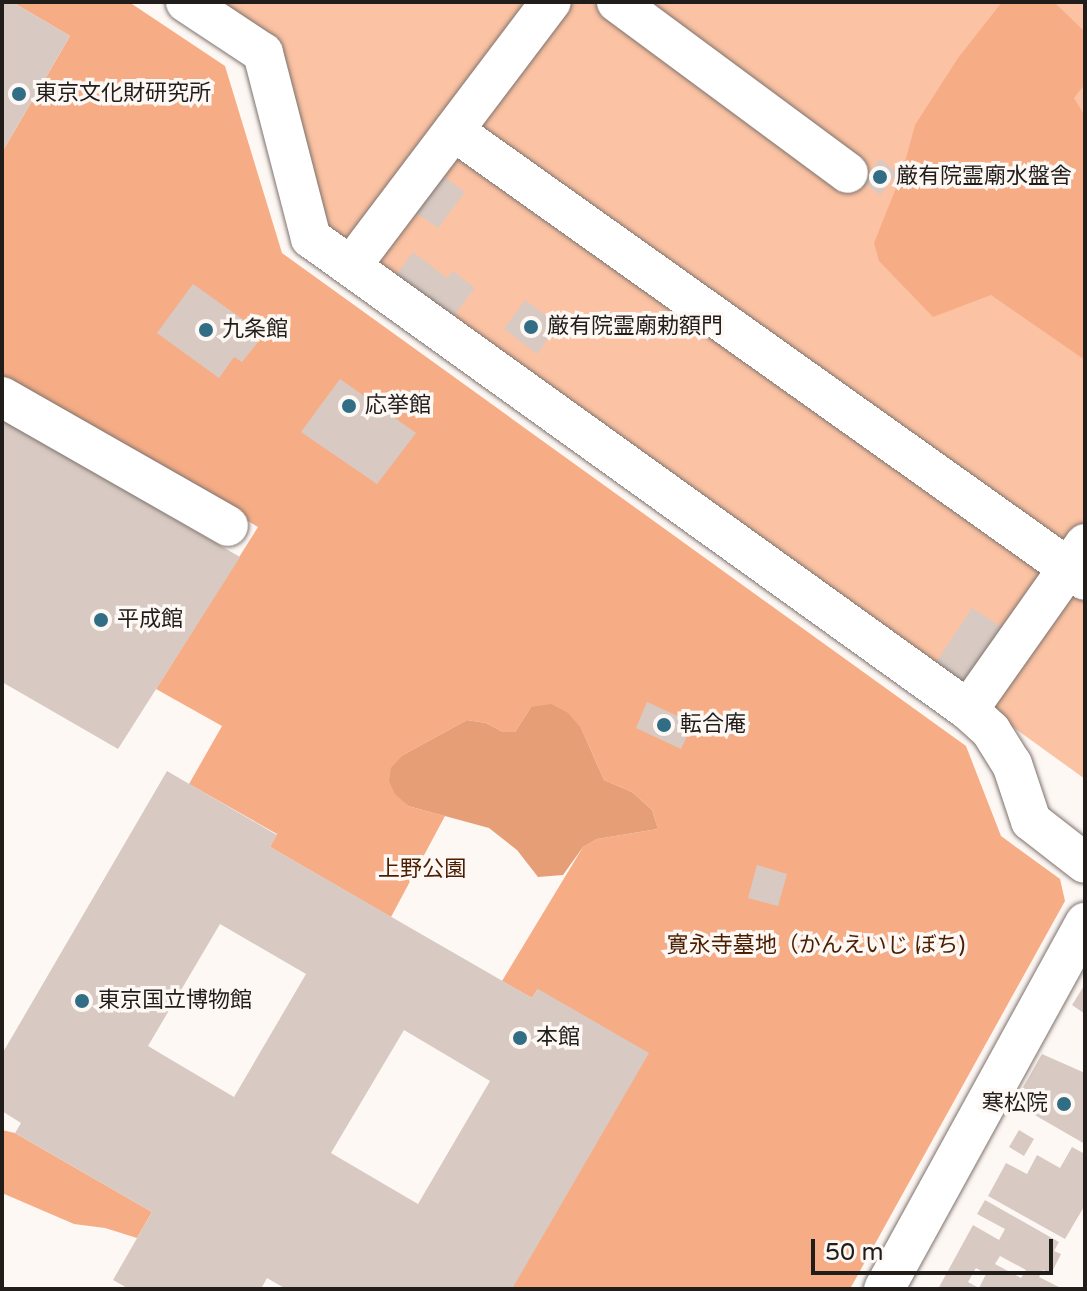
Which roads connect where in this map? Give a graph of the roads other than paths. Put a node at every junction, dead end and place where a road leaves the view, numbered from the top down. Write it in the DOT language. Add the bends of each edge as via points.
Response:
graph roads {
  1 [pos="186,2"];
  2 [pos="551,2"];
  3 [pos="617,2"];
  4 [pos="454,131"];
  5 [pos="848,173"];
  6 [pos="351,266"];
  7 [pos="2,397"];
  8 [pos="228,526"];
  9 [pos="1079,564"];
  10 [pos="968,710"];
  11 [pos="1085,863"];
  12 [pos="1085,923"];
  13 [pos="884,1289"];
  1 -- 6 [label="street" via="263,53 311,238"];
  2 -- 4 [label="street"];
  3 -- 5 [label="street"];
  4 -- 6 [label="street"];
  4 -- 9 [label="street"];
  6 -- 10 [label="street"];
  7 -- 8 [label="street"];
  9 -- 10 [label="street"];
  10 -- 11 [label="street" via="991,731 1012,764 1031,821"];
  12 -- 13 [label="street"];
}
